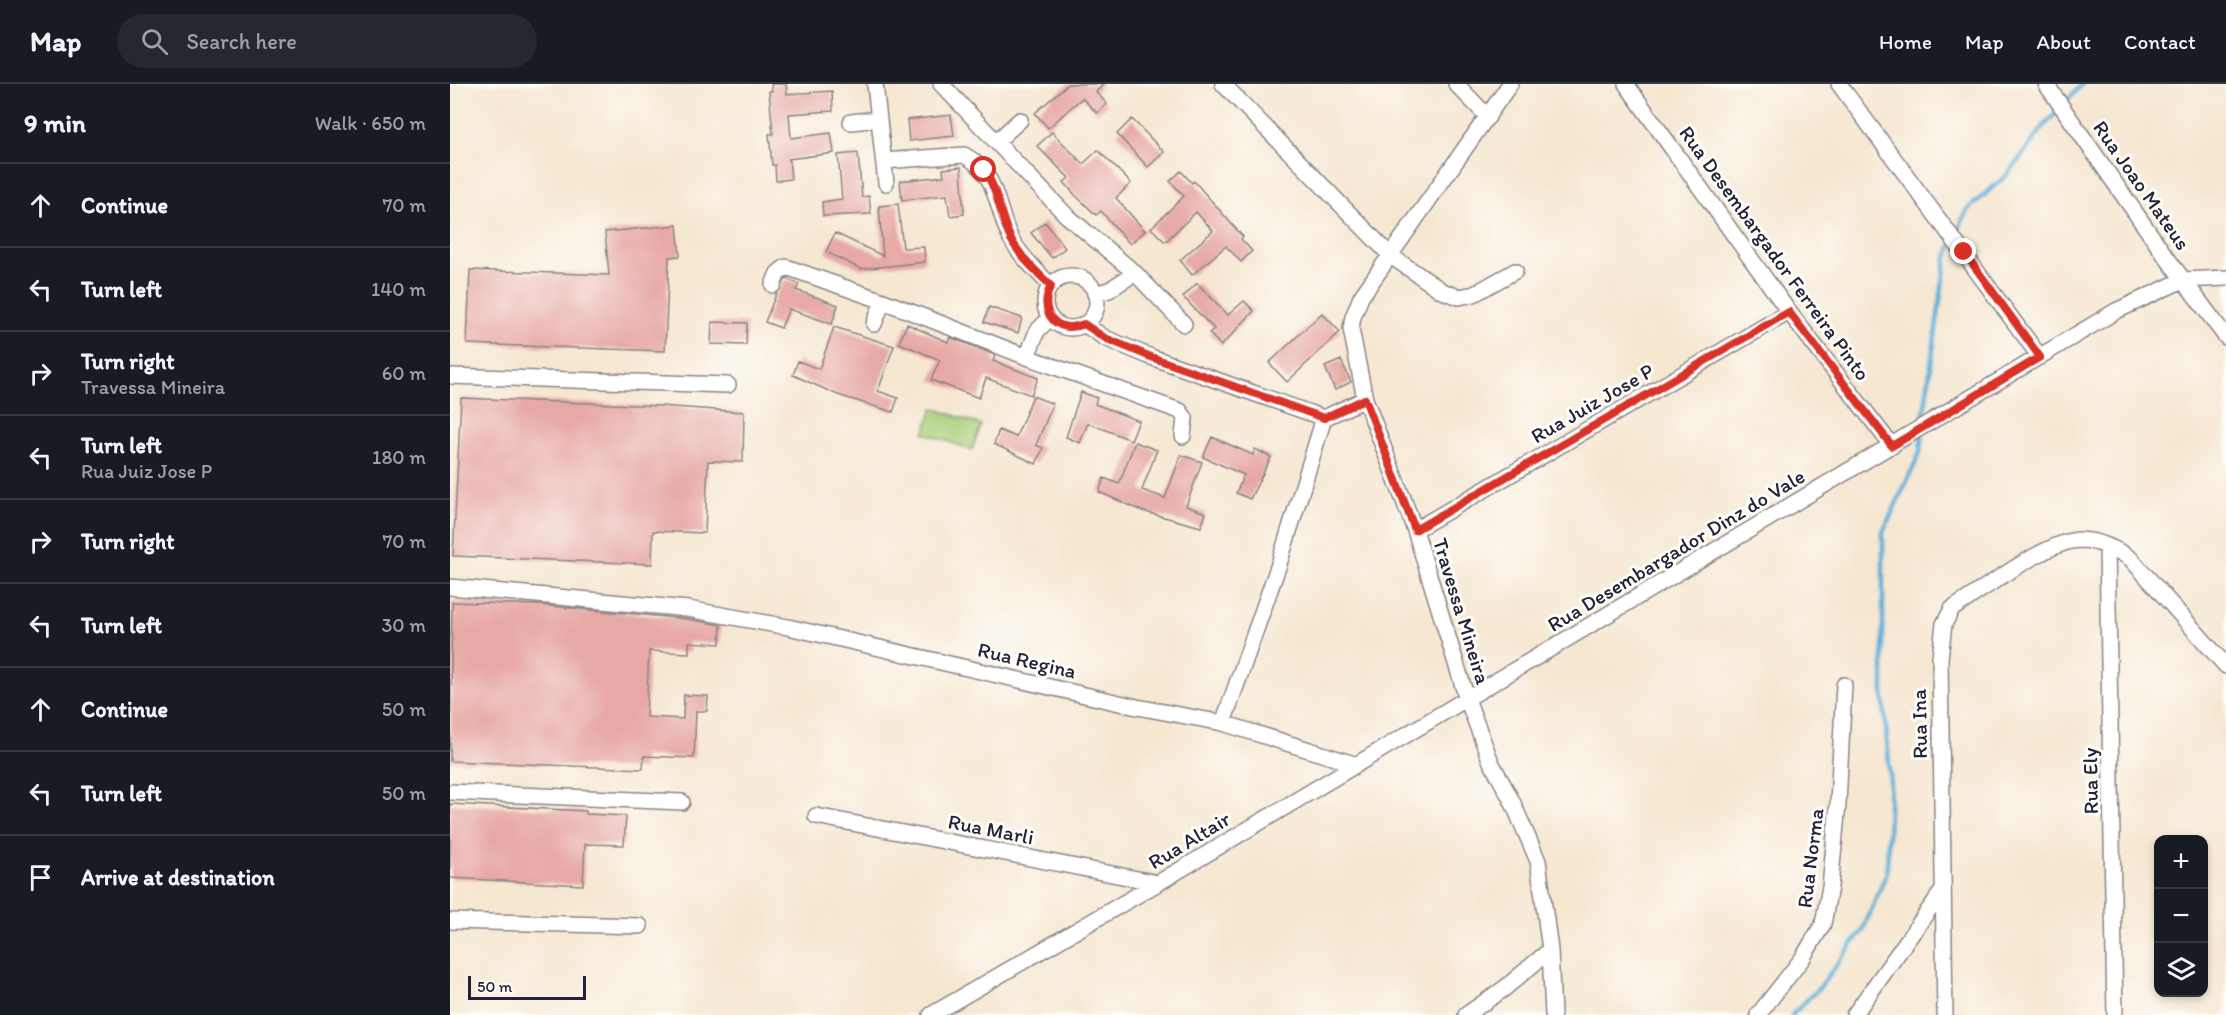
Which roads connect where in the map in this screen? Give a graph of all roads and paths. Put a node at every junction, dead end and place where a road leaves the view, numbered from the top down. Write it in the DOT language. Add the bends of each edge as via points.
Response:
graph roads {
  1 [pos="875,84"];
  2 [pos="942,84"];
  3 [pos="1223,84"];
  4 [pos="1456,84"];
  5 [pos="1510,84"];
  6 [pos="1626,84"];
  7 [pos="1839,84"];
  8 [pos="2049,88"];
  9 [pos="1488,117"];
  10 [pos="878,119"];
  11 [pos="1020,120"];
  12 [pos="851,122"];
  13 [pos="997,141"];
  14 [pos="884,161"];
  15 [pos="886,183"];
  16 [pos="1391,256"];
  17 [pos="1515,271"];
  18 [pos="1135,273"];
  19 [pos="2226,278"];
  20 [pos="2183,280"];
  21 [pos="773,285"];
  22 [pos="1051,286"];
  23 [pos="1095,294"];
  24 [pos="883,301"];
  25 [pos="1789,312"];
  26 [pos="1050,318"];
  27 [pos="874,324"];
  28 [pos="1084,324"];
  29 [pos="1184,324"];
  30 [pos="2226,337"];
  31 [pos="1027,357"];
  32 [pos="2040,357"];
  33 [pos="450,376"];
  34 [pos="728,385"];
  35 [pos="1365,399"];
  36 [pos="1324,418"];
  37 [pos="1183,436"];
  38 [pos="1892,446"];
  39 [pos="1415,530"];
  40 [pos="2107,546"];
  41 [pos="450,587"];
  42 [pos="2226,666"];
  43 [pos="1844,685"];
  44 [pos="1467,699"];
  45 [pos="1223,723"];
  46 [pos="1354,764"];
  47 [pos="450,792"];
  48 [pos="682,802"];
  49 [pos="816,816"];
  50 [pos="1158,883"];
  51 [pos="1944,890"];
  52 [pos="450,921"];
  53 [pos="640,926"];
  54 [pos="1550,950"];
  55 [pos="932,1015"];
  56 [pos="1466,1015"];
  57 [pos="1553,1015"];
  58 [pos="1758,1015"];
  59 [pos="1854,1015"];
  60 [pos="1945,1015"];
  61 [pos="2115,1015"];
  1 -- 10 [label="street"];
  2 -- 13 [label="street"];
  3 -- 16 [label="street"];
  4 -- 9 [label="street"];
  5 -- 9 [label="street, Travessa Mineira"];
  6 -- 25 [label="street, Rua Desembargador Ferreira Pinto"];
  7 -- 32 [label="street"];
  8 -- 20 [label="street, Rua Joao Mateus"];
  9 -- 16 [label="street, Travessa Mineira"];
  10 -- 12 [label="street"];
  10 -- 14 [label="street"];
  11 -- 13 [label="street"];
  13 -- 18 [label="street" via="1066,214"];
  14 -- 15 [label="street"];
  14 -- 22 [label="street" via="964,155 974,160 996,189 1003,220 1017,248"];
  16 -- 17 [label="street" via="1442,291 1459,297 1474,294"];
  16 -- 35 [label="street, Travessa Mineira" via="1361,297 1353,317 1353,342"];
  18 -- 23 [label="street"];
  18 -- 29 [label="street"];
  19 -- 20 [label="street"];
  20 -- 30 [label="street, Rua Joao Mateus"];
  20 -- 32 [label="street" via="2116,311"];
  21 -- 24 [label="street" via="786,267"];
  22 -- 23 [label="street" via="1064,278 1079,278"];
  22 -- 26 [label="street" via="1045,301"];
  23 -- 28 [label="street" via="1095,309"];
  24 -- 27 [label="street"];
  24 -- 31 [label="street"];
  25 -- 38 [label="street, Rua Desembargador Ferreira Pinto"];
  25 -- 39 [label="street, Rua Juiz Jose P"];
  26 -- 28 [label="street" via="1065,327"];
  26 -- 31 [label="street" via="1037,331"];
  28 -- 36 [label="street" via="1105,338 1151,357"];
  31 -- 37 [label="street" via="1180,411 1185,418"];
  32 -- 38 [label="street, Rua Desembargador Dinz do Vale"];
  33 -- 34 [label="street"];
  35 -- 36 [label="street"];
  35 -- 39 [label="street, Travessa Mineira"];
  36 -- 45 [label="street" via="1278,567"];
  38 -- 44 [label="street, Rua Desembargador Dinz do Vale"];
  39 -- 44 [label="street, Travessa Mineira"];
  40 -- 42 [label="street" via="2122,552 2141,568"];
  40 -- 51 [label="street, Rua Ina" via="2079,540 2055,546 1947,616 1941,636 1939,711"];
  40 -- 61 [label="street, Rua Ely"];
  41 -- 45 [label="street, Rua Regina" via="688,609 788,627 1125,705"];
  43 -- 58 [label="street, Rua Norma" via="1830,887 1823,924 1802,959"];
  44 -- 46 [label="street, Rua Altair"];
  44 -- 54 [label="street, Travessa Mineira" via="1491,762 1538,861"];
  45 -- 46 [label="street, Rua Regina"];
  46 -- 50 [label="street, Rua Altair"];
  47 -- 48 [label="street"];
  49 -- 50 [label="street, Rua Marli"];
  50 -- 55 [label="street, Rua Altair"];
  51 -- 59 [label="street"];
  51 -- 60 [label="street, Rua Ina"];
  52 -- 53 [label="street"];
  54 -- 56 [label="street"];
  54 -- 57 [label="street, Travessa Mineira"];
}
